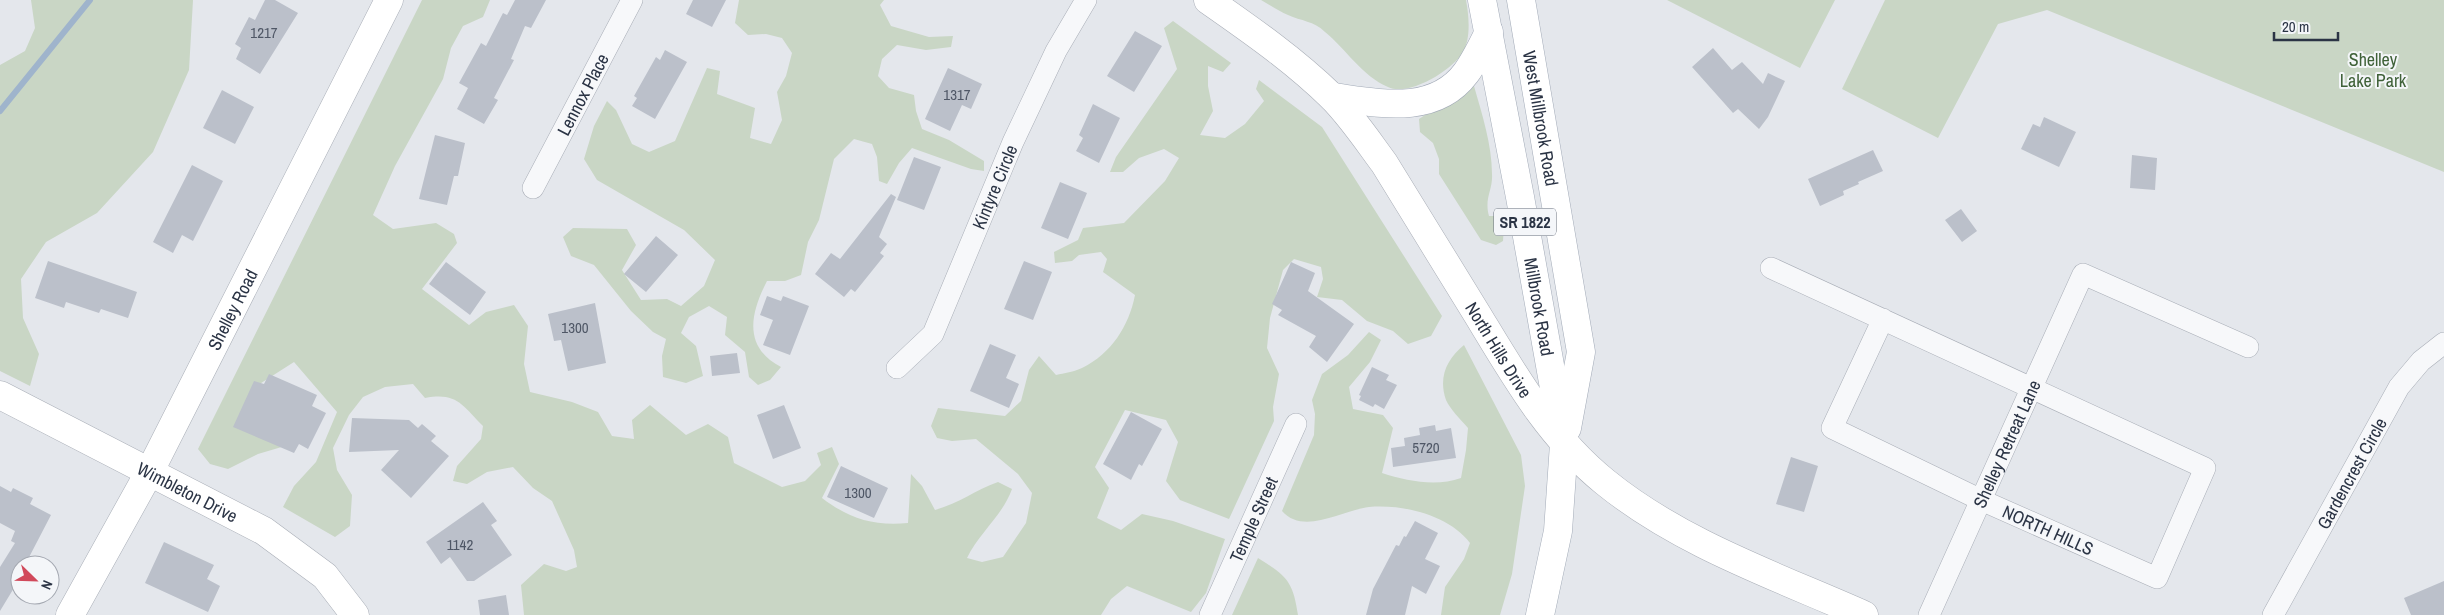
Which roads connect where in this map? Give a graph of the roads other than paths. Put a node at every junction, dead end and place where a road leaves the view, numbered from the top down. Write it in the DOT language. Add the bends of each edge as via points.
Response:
graph roads {
  1 [pos="389,0"];
  2 [pos="632,0"];
  3 [pos="1086,0"];
  4 [pos="1208,0"];
  5 [pos="1482,0"];
  6 [pos="1521,0"];
  7 [pos="1489,32"];
  8 [pos="1332,97"];
  9 [pos="533,188"];
  10 [pos="1771,268"];
  11 [pos="1883,319"];
  12 [pos="2444,343"];
  13 [pos="2248,347"];
  14 [pos="896,368"];
  15 [pos="2033,388"];
  16 [pos="0,395"];
  17 [pos="1296,424"];
  18 [pos="1564,444"];
  19 [pos="150,472"];
  20 [pos="1981,500"];
  21 [pos="70,615"];
  22 [pos="355,615"];
  23 [pos="1210,615"];
  24 [pos="1540,615"];
  25 [pos="1864,615"];
  26 [pos="1929,615"];
  27 [pos="2273,615"];
  1 -- 19 [label="main road, Shelley Road"];
  2 -- 9 [label="street, Lennox Place"];
  3 -- 14 [label="street, Kintyre Circle" via="1056,51 1013,142 933,334"];
  4 -- 8 [label="main road, North Hills Drive" via="1293,62"];
  5 -- 7 [label="main road, Millbrook Road / SR 1822"];
  6 -- 18 [label="main road, West Millbrook Road / SR 1822" via="1582,352"];
  7 -- 8 [label="main road" via="1467,72 1456,84 1433,97 1393,104"];
  7 -- 18 [label="main road, Millbrook Road / SR 1822"];
  8 -- 18 [label="main road, North Hills Drive" via="1384,163 1522,388"];
  10 -- 11 [label="street"];
  11 -- 15 [label="street"];
  11 -- 20 [label="street, NORTH HILLS" via="1832,428"];
  12 -- 27 [label="street, Gardencrest Circle" via="2421,361 2399,387"];
  13 -- 15 [label="street, Shelley Retreat Lane" via="2083,274"];
  15 -- 20 [label="street, Shelley Retreat Lane"];
  15 -- 20 [label="street, NORTH HILLS" via="2205,468 2157,578"];
  16 -- 19 [label="main road, Wimbleton Drive"];
  17 -- 23 [label="street, Temple Street"];
  18 -- 24 [label="main road, Millbrook Road / SR 1822" via="1558,531"];
  18 -- 25 [label="main road, North Hills Drive" via="1617,491 1675,528"];
  19 -- 21 [label="main road, Shelley Road"];
  19 -- 22 [label="main road, Wimbleton Drive" via="264,530 325,576"];
  20 -- 26 [label="street, Shelley Retreat Lane"];
}
